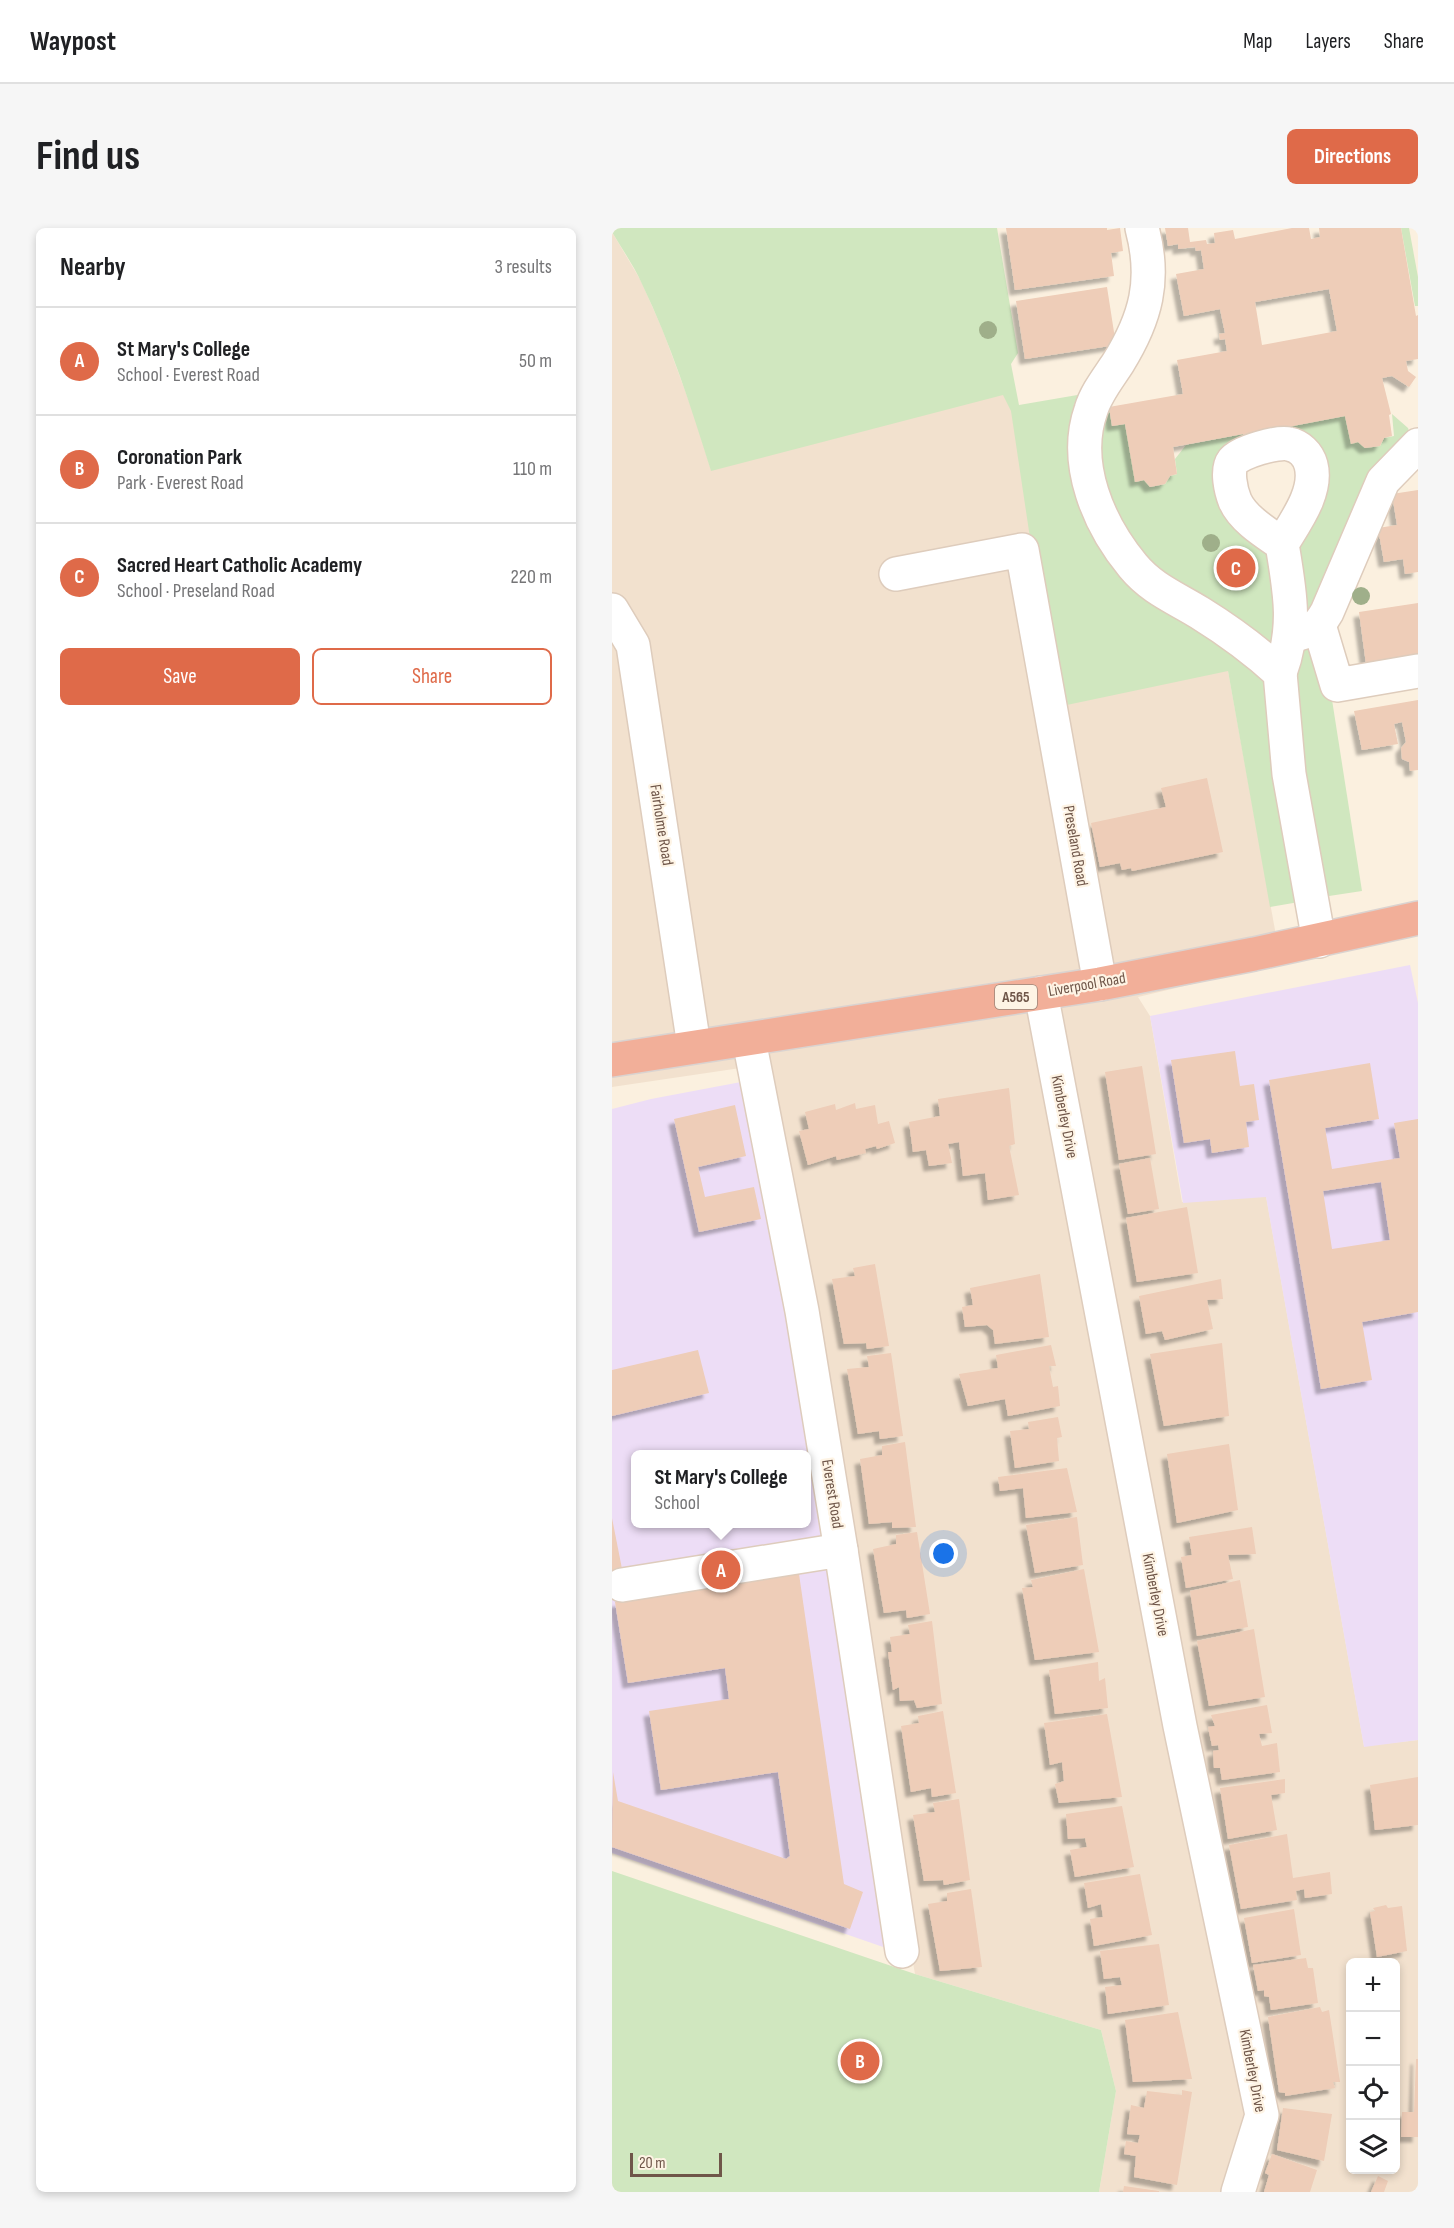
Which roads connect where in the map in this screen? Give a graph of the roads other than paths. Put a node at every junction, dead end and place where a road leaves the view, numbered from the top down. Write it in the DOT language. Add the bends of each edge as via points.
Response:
graph roads {
  1 [pos="1142,228"];
  2 [pos="1418,445"];
  3 [pos="1282,544"];
  4 [pos="896,574"];
  5 [pos="612,609"];
  6 [pos="1305,630"];
  7 [pos="1418,671"];
  8 [pos="1280,674"];
  9 [pos="1418,918"];
  10 [pos="1319,941"];
  11 [pos="1100,984"];
  12 [pos="1041,993"];
  13 [pos="748,1040"];
  14 [pos="694,1047"];
  15 [pos="612,1060"];
  16 [pos="841,1550"];
  17 [pos="622,1585"];
  18 [pos="902,1951"];
  19 [pos="1238,2192"];
  1 -- 8 [label="street" via="1149,253 1139,324 1091,409 1086,429 1085,455 1094,497 1116,544 1148,583 1238,638"];
  2 -- 6 [label="street" via="1383,481 1327,612"];
  3 -- 6 [label="street" via="1290,605"];
  4 -- 11 [label="street, Preseland Road" via="1022,550"];
  5 -- 14 [label="street, Fairholme Road" via="633,645"];
  6 -- 7 [label="street" via="1337,685"];
  6 -- 8 [label="street" via="1287,655"];
  8 -- 10 [label="street" via="1289,774"];
  9 -- 10 [label="highway, Liverpool Road / A565"];
  10 -- 11 [label="highway, Liverpool Road / A565"];
  11 -- 12 [label="highway, Liverpool Road / A565"];
  12 -- 13 [label="highway, Liverpool Road / A565"];
  12 -- 19 [label="street, Kimberley Drive" via="1180,1726 1262,2115"];
  13 -- 14 [label="highway, Liverpool Road / A565"];
  13 -- 16 [label="street, Everest Road" via="802,1311"];
  14 -- 15 [label="highway, Liverpool Road / A565"];
  16 -- 17 [label="street"];
  16 -- 18 [label="street, Everest Road"];
}
